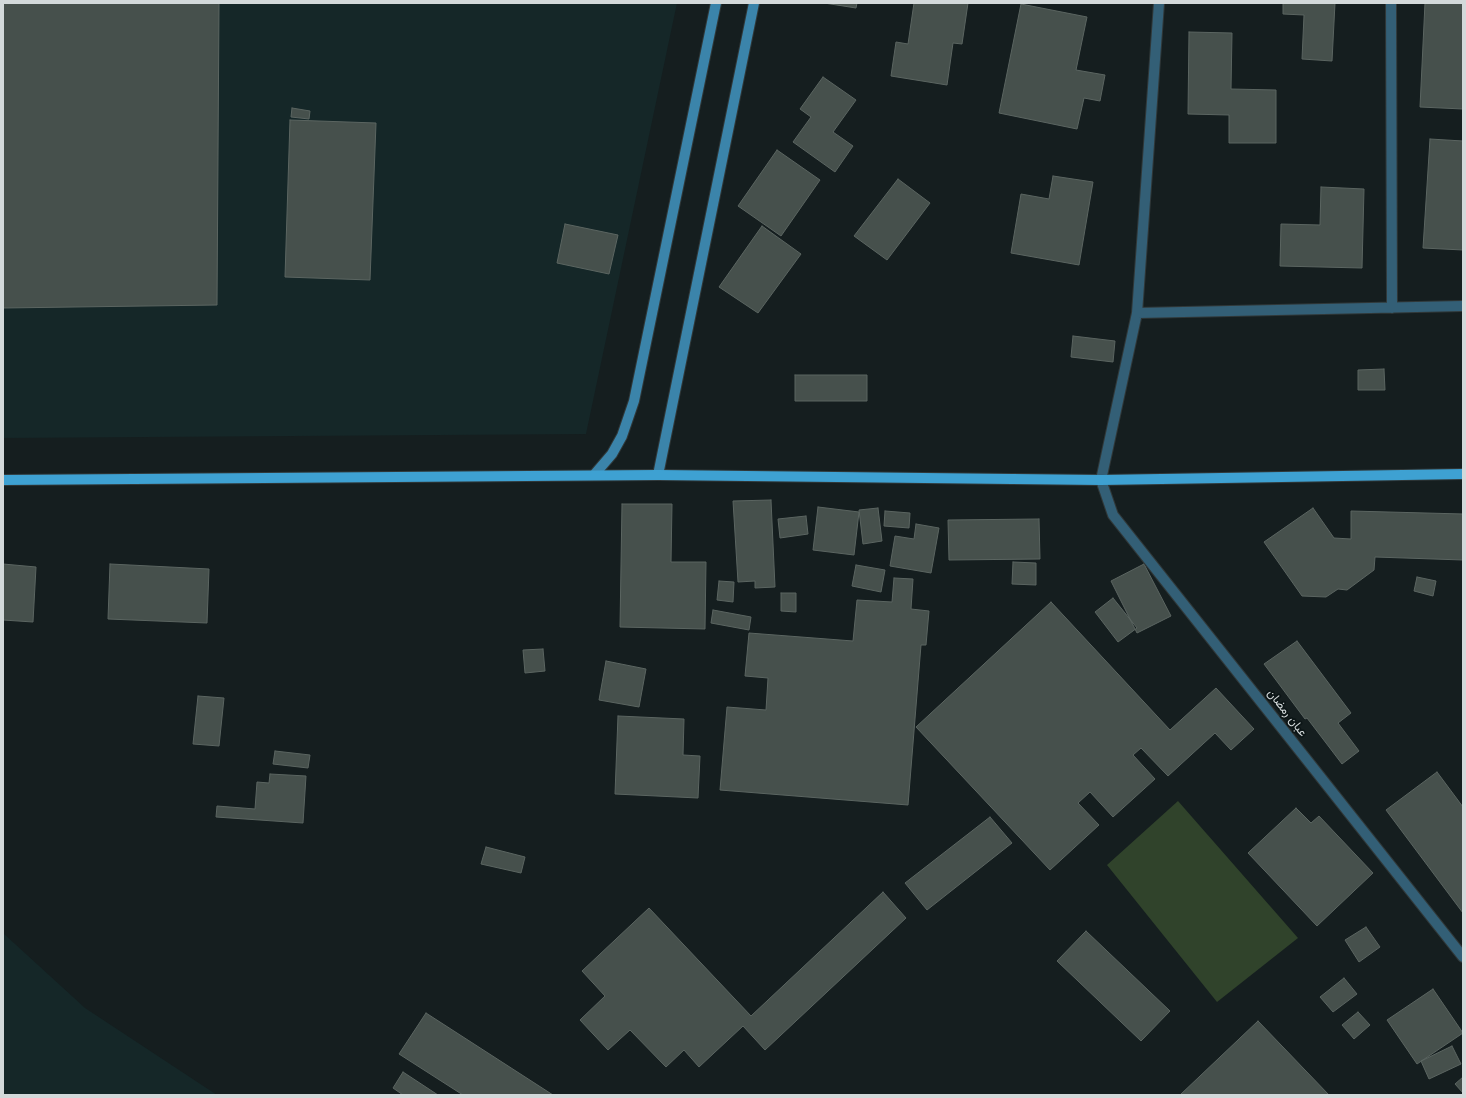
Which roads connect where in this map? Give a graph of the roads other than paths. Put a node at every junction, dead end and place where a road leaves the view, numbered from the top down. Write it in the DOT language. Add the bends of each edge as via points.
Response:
graph roads {
  1 [pos="716,3"];
  2 [pos="754,3"];
  3 [pos="1159,3"];
  4 [pos="1391,3"];
  5 [pos="1463,306"];
  6 [pos="1392,308"];
  7 [pos="1137,313"];
  8 [pos="1463,474"];
  9 [pos="594,475"];
  10 [pos="658,475"];
  11 [pos="3,480"];
  12 [pos="1101,480"];
  13 [pos="1463,957"];
  1 -- 9 [label="main road" via="634,401 622,436 612,454"];
  2 -- 10 [label="main road"];
  3 -- 7 [label="street"];
  4 -- 6 [label="street"];
  5 -- 6 [label="street"];
  6 -- 7 [label="street"];
  7 -- 12 [label="street"];
  8 -- 12 [label="main road"];
  9 -- 10 [label="main road"];
  9 -- 11 [label="main road"];
  10 -- 12 [label="main road"];
  12 -- 13 [label="street, عبان رمضان" via="1113,515"];
}
